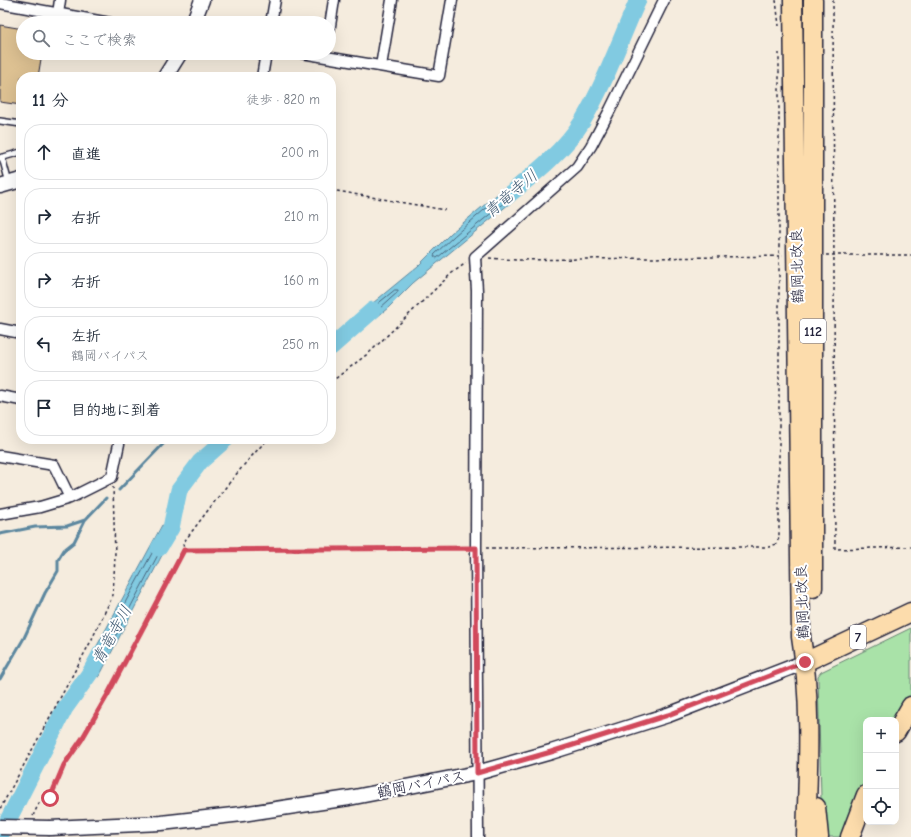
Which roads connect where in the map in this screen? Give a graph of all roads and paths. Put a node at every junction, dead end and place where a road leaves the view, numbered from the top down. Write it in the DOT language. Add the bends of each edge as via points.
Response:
graph roads {
  1 [pos="60,0"];
  2 [pos="202,0"];
  3 [pos="275,0"];
  4 [pos="334,0"];
  5 [pos="392,0"];
  6 [pos="452,0"];
  7 [pos="664,0"];
  8 [pos="776,0"];
  9 [pos="793,0"];
  10 [pos="814,0"];
  11 [pos="833,0"];
  12 [pos="0,3"];
  13 [pos="58,14"];
  14 [pos="70,16"];
  15 [pos="196,16"];
  16 [pos="272,16"];
  17 [pos="332,16"];
  18 [pos="779,30"];
  19 [pos="779,53"];
  20 [pos="336,57"];
  21 [pos="176,60"];
  22 [pos="265,60"];
  23 [pos="381,66"];
  24 [pos="168,72"];
  25 [pos="263,72"];
  26 [pos="0,121"];
  27 [pos="16,123"];
  28 [pos="16,153"];
  29 [pos="1,157"];
  30 [pos="10,183"];
  31 [pos="336,191"];
  32 [pos="445,210"];
  33 [pos="804,254"];
  34 [pos="834,255"];
  35 [pos="911,255"];
  36 [pos="778,256"];
  37 [pos="475,257"];
  38 [pos="0,329"];
  39 [pos="16,332"];
  40 [pos="336,378"];
  41 [pos="0,396"];
  42 [pos="16,399"];
  43 [pos="119,444"];
  44 [pos="263,444"];
  45 [pos="0,456"];
  46 [pos="112,477"];
  47 [pos="70,498"];
  48 [pos="0,514"];
  49 [pos="911,547"];
  50 [pos="476,548"];
  51 [pos="184,550"];
  52 [pos="911,612"];
  53 [pos="805,662"];
  54 [pos="911,706"];
  55 [pos="899,727"];
  56 [pos="808,753"];
  57 [pos="477,773"];
  58 [pos="863,803"];
  59 [pos="0,809"];
  60 [pos="33,816"];
  61 [pos="0,827"];
  62 [pos="478,837"];
  63 [pos="806,837"];
  64 [pos="819,837"];
  65 [pos="850,837"];
  1 -- 13 [label="street"];
  2 -- 15 [label="main road"];
  3 -- 16 [label="street"];
  4 -- 17 [label="street"];
  5 -- 23 [label="street"];
  6 -- 23 [label="street" via="439,76"];
  7 -- 37 [label="street" via="607,116 577,167"];
  8 -- 18 [label="path"];
  9 -- 33 [label="highway, 鶴岡北改良 / 112"];
  10 -- 33 [label="highway, 鶴岡北改良 / 112"];
  11 -- 34 [label="path"];
  12 -- 13 [label="street"];
  13 -- 14 [label="street"];
  19 -- 36 [label="path"];
  20 -- 23 [label="street"];
  21 -- 24 [label="main road"];
  22 -- 25 [label="street"];
  26 -- 27 [label="lane"];
  28 -- 29 [label="lane"];
  29 -- 30 [label="lane"];
  31 -- 32 [label="path"];
  33 -- 34 [label="path"];
  33 -- 36 [label="path"];
  33 -- 53 [label="highway, 鶴岡北改良 / 112" via="813,631"];
  34 -- 35 [label="path"];
  34 -- 49 [label="path" via="835,549"];
  36 -- 37 [label="path" via="517,260"];
  36 -- 50 [label="path" via="779,538 776,544 768,547"];
  37 -- 40 [label="path" via="452,273 370,352"];
  37 -- 50 [label="street"];
  38 -- 39 [label="street"];
  41 -- 42 [label="street"];
  43 -- 46 [label="street"];
  44 -- 51 [label="path" via="221,491 183,543"];
  45 -- 47 [label="street" via="54,466"];
  46 -- 47 [label="street"];
  46 -- 59 [label="path" via="115,556 113,595 91,641"];
  47 -- 48 [label="street" via="40,508"];
  50 -- 51 [label="path"];
  50 -- 57 [label="street"];
  51 -- 60 [label="path" via="108,694 64,765 54,791 50,798 39,803"];
  52 -- 53 [label="highway, 鶴岡バイパス / 7"];
  53 -- 56 [label="highway, 鶴岡北改良"];
  53 -- 57 [label="main road, 鶴岡バイパス" via="668,715"];
  54 -- 55 [label="highway"];
  56 -- 63 [label="highway"];
  56 -- 64 [label="highway"];
  57 -- 61 [label="main road, 鶴岡バイパス, bridge" via="348,798 242,814 161,823 50,828"];
  57 -- 62 [label="street"];
  58 -- 65 [label="highway"];
}
